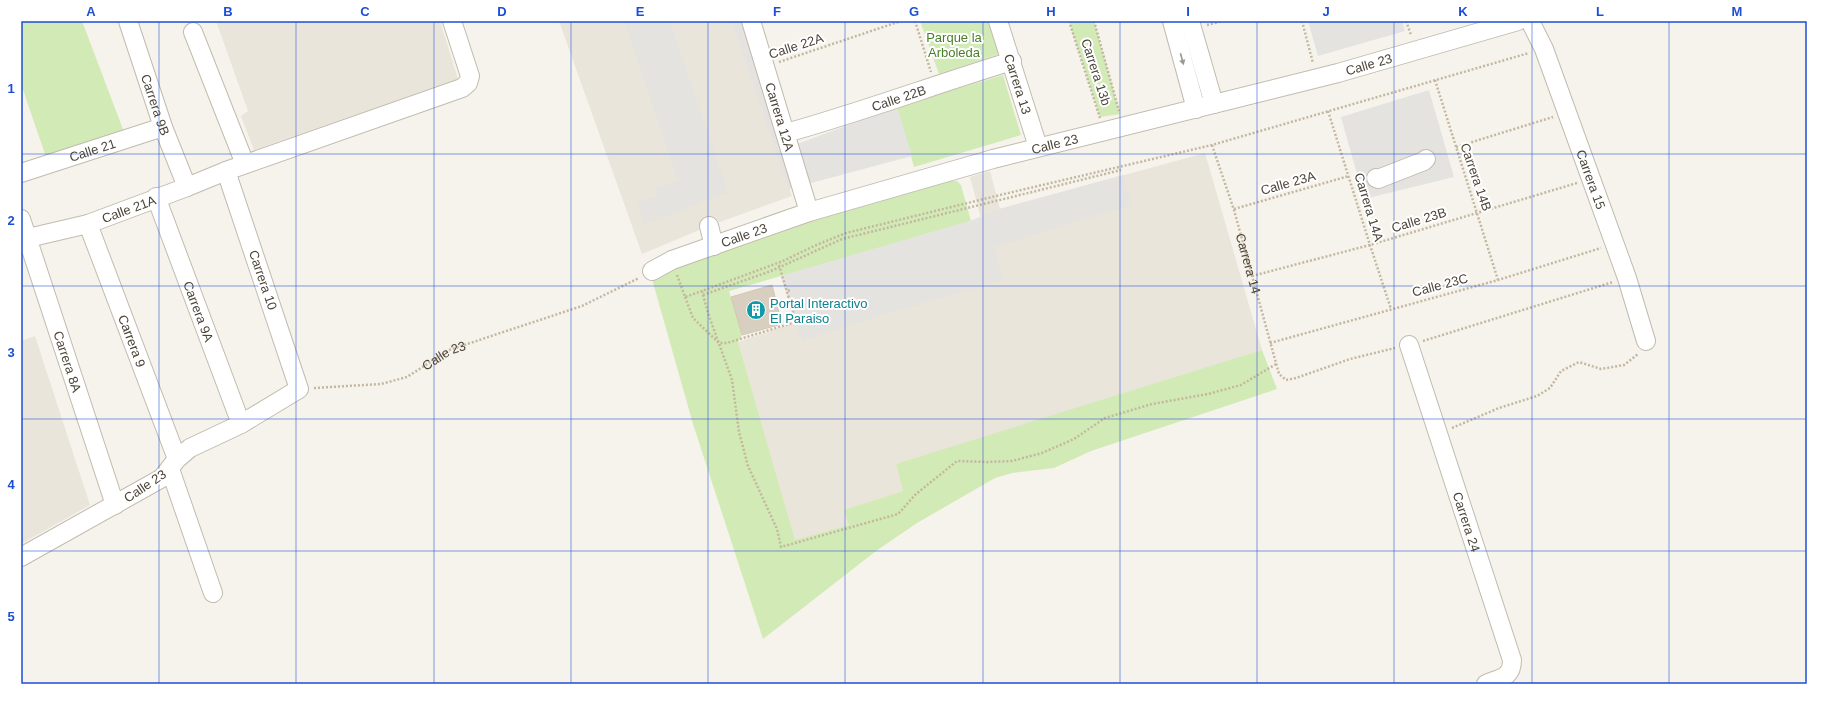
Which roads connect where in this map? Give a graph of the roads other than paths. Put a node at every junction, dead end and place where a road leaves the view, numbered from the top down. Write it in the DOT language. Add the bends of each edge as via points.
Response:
graph roads {
  1 [pos="128,21"];
  2 [pos="452,21"];
  3 [pos="751,21"];
  4 [pos="998,21"];
  5 [pos="1172,21"];
  6 [pos="1518,21"];
  7 [pos="1530,21"];
  8 [pos="1195,24"];
  9 [pos="193,32"];
  10 [pos="1012,61"];
  11 [pos="1214,104"];
  12 [pos="1196,109"];
  13 [pos="164,127"];
  14 [pos="786,133"];
  15 [pos="1038,147"];
  16 [pos="1426,159"];
  17 [pos="245,164"];
  18 [pos="226,171"];
  19 [pos="21,173"];
  20 [pos="1376,178"];
  21 [pos="187,187"];
  22 [pos="156,197"];
  23 [pos="809,212"];
  24 [pos="21,219"];
  25 [pos="88,224"];
  26 [pos="709,226"];
  27 [pos="28,238"];
  28 [pos="714,246"];
  29 [pos="652,272"];
  30 [pos="1646,341"];
  31 [pos="1409,345"];
  32 [pos="299,389"];
  33 [pos="241,424"];
  34 [pos="174,464"];
  35 [pos="116,505"];
  36 [pos="21,557"];
  37 [pos="213,592"];
  38 [pos="1486,684"];
  1 -- 13 [label="street, Carrera 9B"];
  2 -- 17 [label="street, Calle 21A" via="470,76 468,83 462,88"];
  3 -- 14 [label="street, Carrera 12A"];
  4 -- 10 [label="street, Carrera 13"];
  5 -- 12 [label="street, one-way"];
  6 -- 11 [label="street, Calle 23" via="1338,73"];
  7 -- 30 [label="street, Carrera 15" via="1544,49 1567,112 1627,278"];
  8 -- 11 [label="street"];
  9 -- 17 [label="street"];
  10 -- 14 [label="street, Calle 22B" via="936,84 847,116"];
  10 -- 15 [label="street, Carrera 13"];
  11 -- 12 [label="street, Calle 23"];
  12 -- 15 [label="street, Calle 23"];
  13 -- 19 [label="street, Calle 21"];
  13 -- 21 [label="street, Carrera 9B"];
  14 -- 23 [label="street, Carrera 12A"];
  15 -- 23 [label="street, Calle 23"];
  16 -- 20 [label="street" via="1424,162"];
  17 -- 18 [label="street, Calle 21A"];
  18 -- 21 [label="street, Calle 21A"];
  18 -- 32 [label="street, Carrera 10"];
  21 -- 22 [label="street, Calle 21A"];
  22 -- 25 [label="street, Calle 21A"];
  22 -- 33 [label="street, Carrera 9A"];
  23 -- 28 [label="street, Calle 23"];
  24 -- 27 [label="street, Carrera 8A"];
  25 -- 27 [label="street, Calle 21A"];
  25 -- 34 [label="street, Carrera 9"];
  26 -- 28 [label="street"];
  27 -- 35 [label="street, Carrera 8A"];
  28 -- 29 [label="street, Calle 23" via="672,260"];
  31 -- 38 [label="street, Carrera 24" via="1512,660 1512,669 1508,675"];
  32 -- 33 [label="street, Calle 23"];
  33 -- 34 [label="street, Calle 23" via="190,448"];
  34 -- 35 [label="street, Calle 23" via="162,478"];
  34 -- 37 [label="street, Carrera 9"];
  35 -- 36 [label="street, Calle 23"];
}
